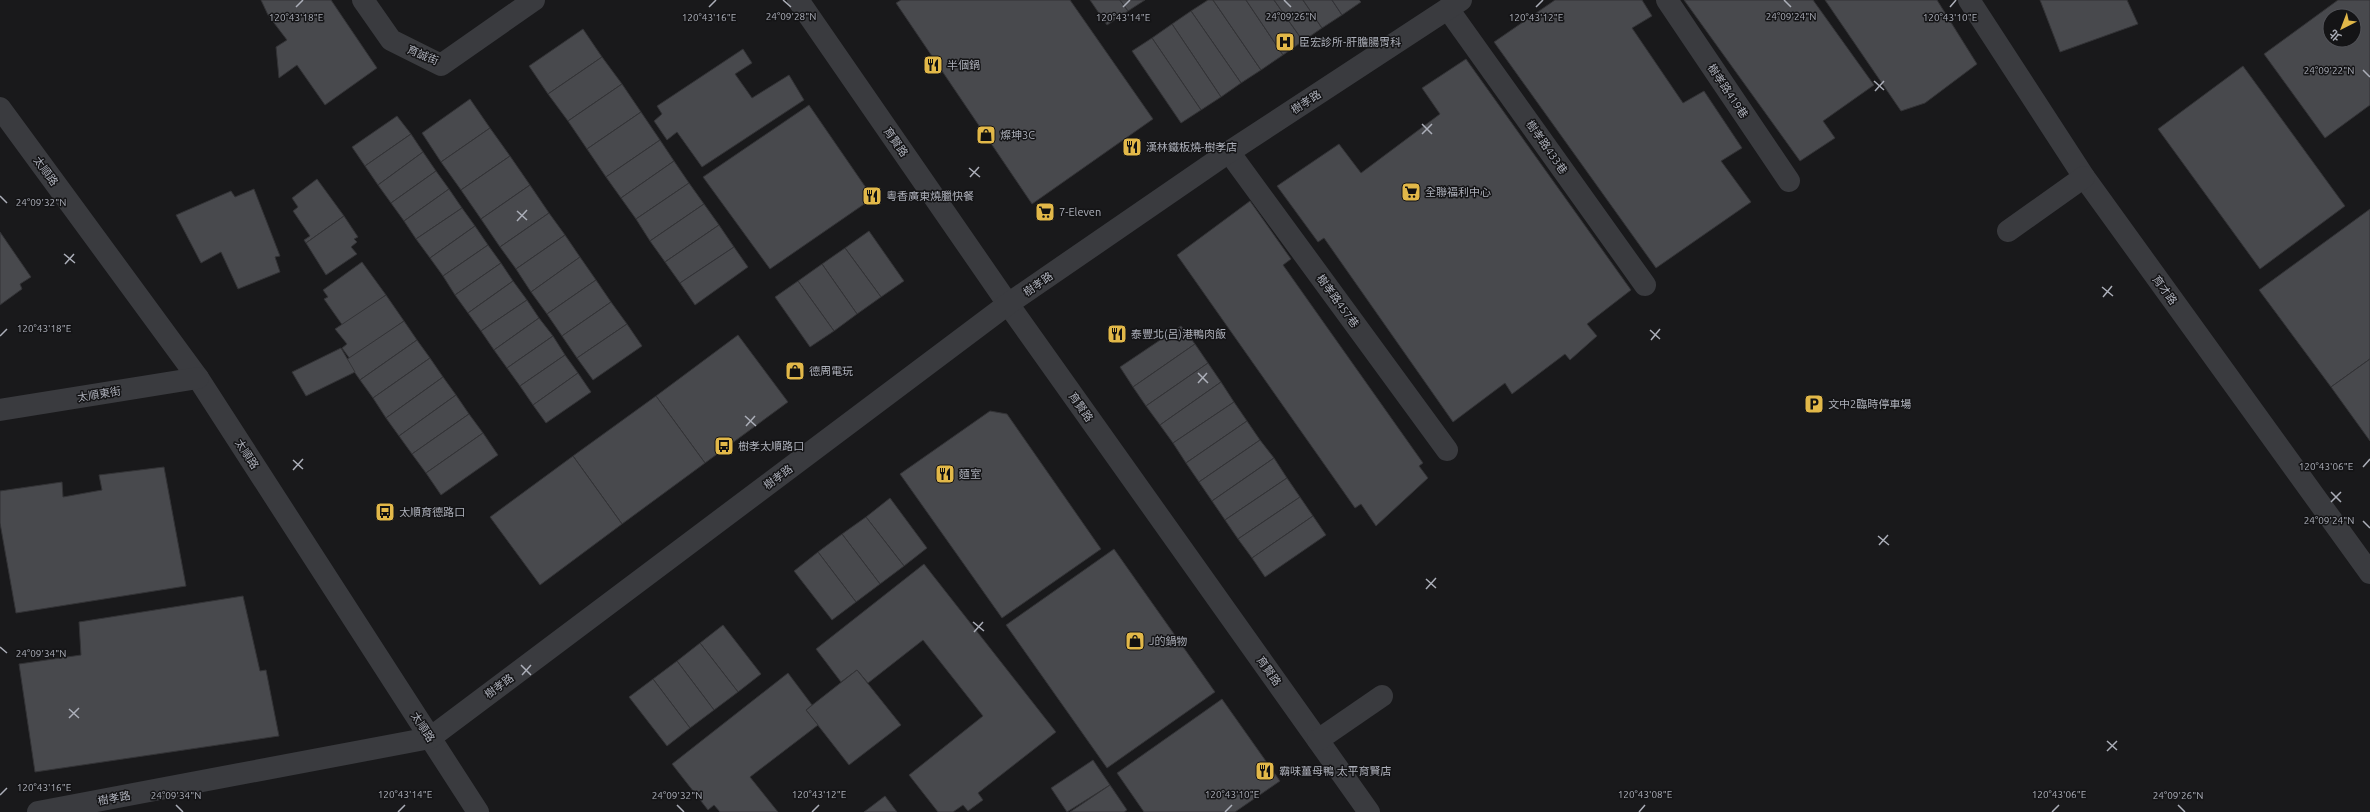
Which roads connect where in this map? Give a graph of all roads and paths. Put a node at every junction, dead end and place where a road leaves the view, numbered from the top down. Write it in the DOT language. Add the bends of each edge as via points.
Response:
graph roads {
  1 [pos="363,0"];
  2 [pos="534,0"];
  3 [pos="798,0"];
  4 [pos="1667,0"];
  5 [pos="1968,0"];
  6 [pos="1455,4"];
  7 [pos="0,108"];
  8 [pos="1229,152"];
  9 [pos="2084,177"];
  10 [pos="1789,181"];
  11 [pos="2008,230"];
  12 [pos="1645,285"];
  13 [pos="1008,304"];
  14 [pos="198,378"];
  15 [pos="0,410"];
  16 [pos="1447,450"];
  17 [pos="2370,573"];
  18 [pos="1382,696"];
  19 [pos="430,738"];
  20 [pos="1318,740"];
  21 [pos="38,812"];
  22 [pos="478,812"];
  23 [pos="1369,812"];
  1 -- 2 [label="street, 育誠街" via="390,40 441,65"];
  3 -- 13 [label="street, 育賢路"];
  4 -- 10 [label="street, 樹孝路419巷"];
  5 -- 9 [label="street, 育才路"];
  6 -- 8 [label="street, 樹孝路"];
  6 -- 12 [label="street, 樹孝路433巷"];
  7 -- 14 [label="street, 太順路"];
  8 -- 13 [label="street, 樹孝路"];
  8 -- 16 [label="street, 樹孝路457巷"];
  9 -- 11 [label="street"];
  9 -- 17 [label="street, 育才路"];
  13 -- 19 [label="street, 樹孝路"];
  13 -- 20 [label="street, 育賢路"];
  14 -- 15 [label="street, 太順東街"];
  14 -- 19 [label="street, 太順路"];
  18 -- 20 [label="street"];
  19 -- 21 [label="street, 樹孝路"];
  19 -- 22 [label="street, 太順路"];
  20 -- 23 [label="street, 育賢路"];
}
